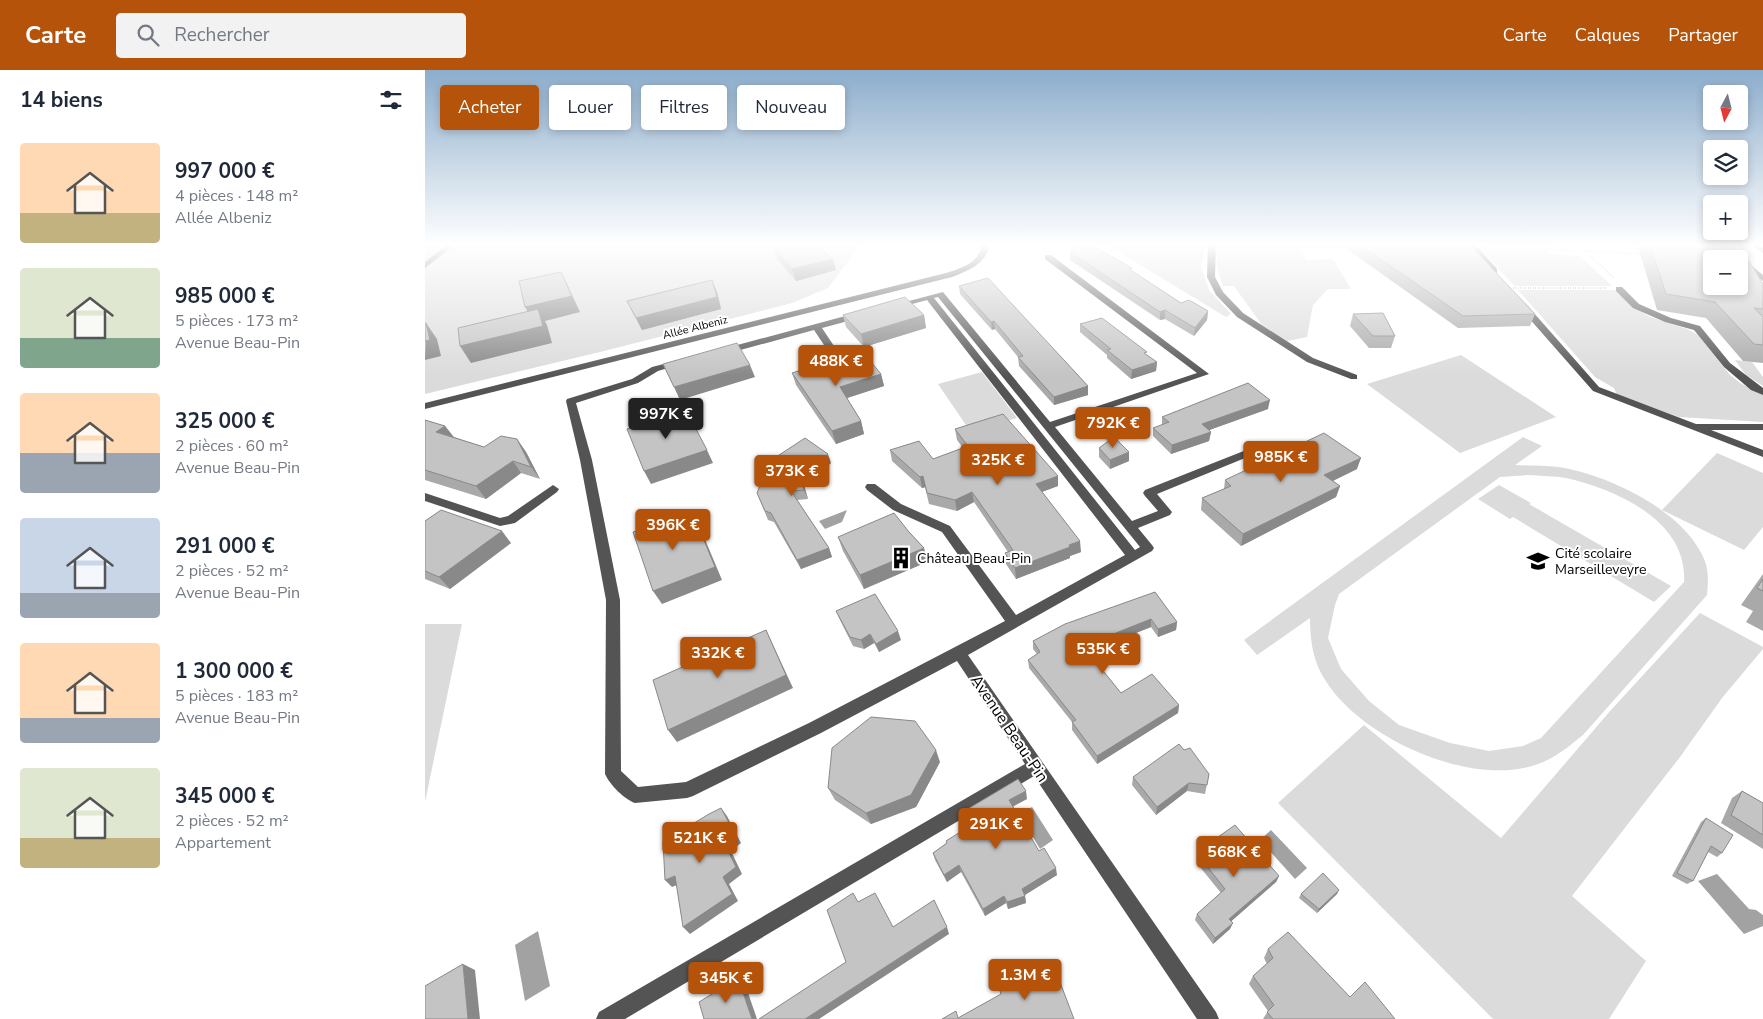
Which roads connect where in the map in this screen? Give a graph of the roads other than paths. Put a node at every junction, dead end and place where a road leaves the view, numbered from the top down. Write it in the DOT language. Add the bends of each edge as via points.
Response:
graph roads {
  1 [pos="900,287"];
  2 [pos="1087,287"];
  3 [pos="1216,287"];
  4 [pos="1508,288"];
  5 [pos="1619,288"];
  6 [pos="929,297"];
  7 [pos="817,327"];
  8 [pos="713,354"];
  9 [pos="693,359"];
  10 [pos="814,369"];
  11 [pos="1354,377"];
  12 [pos="1763,392"];
  13 [pos="425,406"];
  14 [pos="1047,426"];
  15 [pos="1690,427"];
  16 [pos="1763,427"];
  17 [pos="1273,443"];
  18 [pos="1763,454"];
  19 [pos="871,487"];
  20 [pos="553,488"];
  21 [pos="425,497"];
  22 [pos="1131,526"];
  23 [pos="1133,556"];
  24 [pos="1013,622"];
  25 [pos="959,652"];
  26 [pos="1036,766"];
  27 [pos="606,1019"];
  28 [pos="1209,1019"];
  1 -- 13 [label="street, Allée Albeniz"];
  2 -- 14 [label="street" via="1203,374"];
  3 -- 11 [label="street" via="1239,314 1310,360"];
  4 -- 15 [label="street" via="1596,389"];
  5 -- 12 [label="street" via="1636,306 1697,328 1727,365"];
  6 -- 7 [label="street"];
  6 -- 14 [label="street" via="940,294"];
  6 -- 23 [label="street"];
  7 -- 8 [label="street"];
  7 -- 10 [label="street" via="839,361"];
  9 -- 25 [label="street" via="655,369 635,381 571,401 613,600 613,774 635,795 687,790 815,728"];
  14 -- 22 [label="street"];
  15 -- 16 [label="street"];
  15 -- 18 [label="street"];
  17 -- 22 [label="street" via="1149,493 1166,512"];
  19 -- 24 [label="street" via="897,507 946,529"];
  20 -- 21 [label="street" via="511,520 500,522"];
  22 -- 23 [label="street" via="1148,548"];
  23 -- 24 [label="street"];
  24 -- 25 [label="street"];
  25 -- 26 [label="street, Avenue Beau-Pin"];
  26 -- 27 [label="street"];
  26 -- 28 [label="street, Avenue Beau-Pin"];
}
